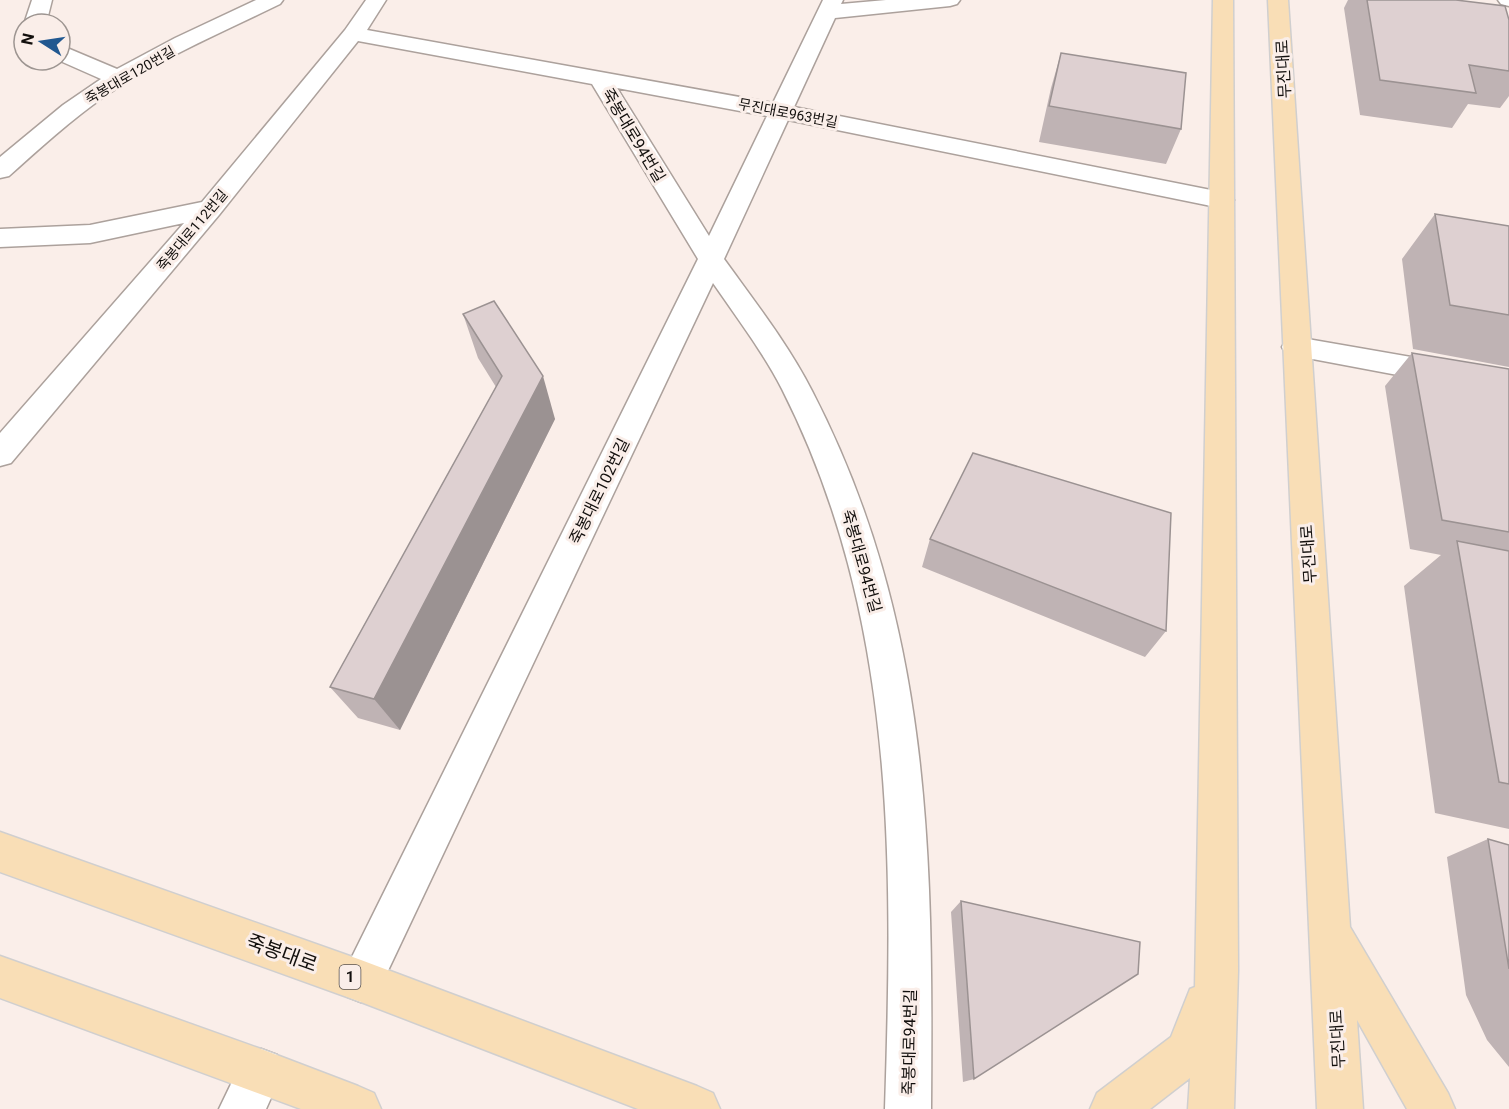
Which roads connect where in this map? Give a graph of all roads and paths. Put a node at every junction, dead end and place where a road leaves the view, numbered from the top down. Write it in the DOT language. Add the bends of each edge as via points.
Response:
graph roads {
  1 [pos="273,0"];
  2 [pos="376,0"];
  3 [pos="950,0"];
  4 [pos="1223,0"];
  5 [pos="1278,0"];
  6 [pos="831,6"];
  7 [pos="353,34"];
  8 [pos="72,59"];
  9 [pos="599,77"];
  10 [pos="120,78"];
  11 [pos="780,111"];
  12 [pos="0,170"];
  13 [pos="1221,200"];
  14 [pos="210,209"];
  15 [pos="0,238"];
  16 [pos="711,259"];
  17 [pos="1296,347"];
  18 [pos="1509,385"];
  19 [pos="0,454"];
  20 [pos="0,852"];
  21 [pos="1332,935"];
  22 [pos="1217,971"];
  23 [pos="0,977"];
  24 [pos="361,981"];
  25 [pos="251,1090"];
  26 [pos="358,1109"];
  27 [pos="697,1109"];
  28 [pos="908,1109"];
  29 [pos="1113,1109"];
  30 [pos="1211,1109"];
  31 [pos="1340,1109"];
  32 [pos="1432,1109"];
  1 -- 10 [label="street, 죽봉대로120번길"];
  2 -- 7 [label="street, 죽봉대로112번길"];
  3 -- 6 [label="street"];
  4 -- 13 [label="main road"];
  5 -- 17 [label="main road, 무진대로"];
  6 -- 11 [label="street, 죽봉대로102번길"];
  7 -- 9 [label="street, 무진대로963번길"];
  7 -- 14 [label="street, 죽봉대로112번길"];
  8 -- 10 [label="street"];
  9 -- 11 [label="street, 무진대로963번길"];
  9 -- 16 [label="street, 죽봉대로94번길"];
  10 -- 12 [label="street, 죽봉대로120번길" via="63,116"];
  11 -- 13 [label="street, 무진대로963번길"];
  11 -- 16 [label="street, 죽봉대로102번길"];
  13 -- 22 [label="main road"];
  14 -- 15 [label="street" via="90,234"];
  14 -- 19 [label="street, 죽봉대로112번길"];
  16 -- 24 [label="street, 죽봉대로102번길"];
  16 -- 28 [label="street, 죽봉대로94번길" via="774,349 797,391 833,468 870,581 892,682 906,816 912,919"];
  17 -- 18 [label="street"];
  17 -- 21 [label="main road, 무진대로"];
  20 -- 24 [label="main road, 죽봉대로 / 1"];
  21 -- 31 [label="main road, 무진대로"];
  21 -- 32 [label="main road"];
  22 -- 29 [label="main road" via="1188,1052"];
  22 -- 30 [label="main road"];
  23 -- 25 [label="main road"];
  24 -- 27 [label="main road, 죽봉대로 / 1"];
  25 -- 26 [label="main road"];
}
